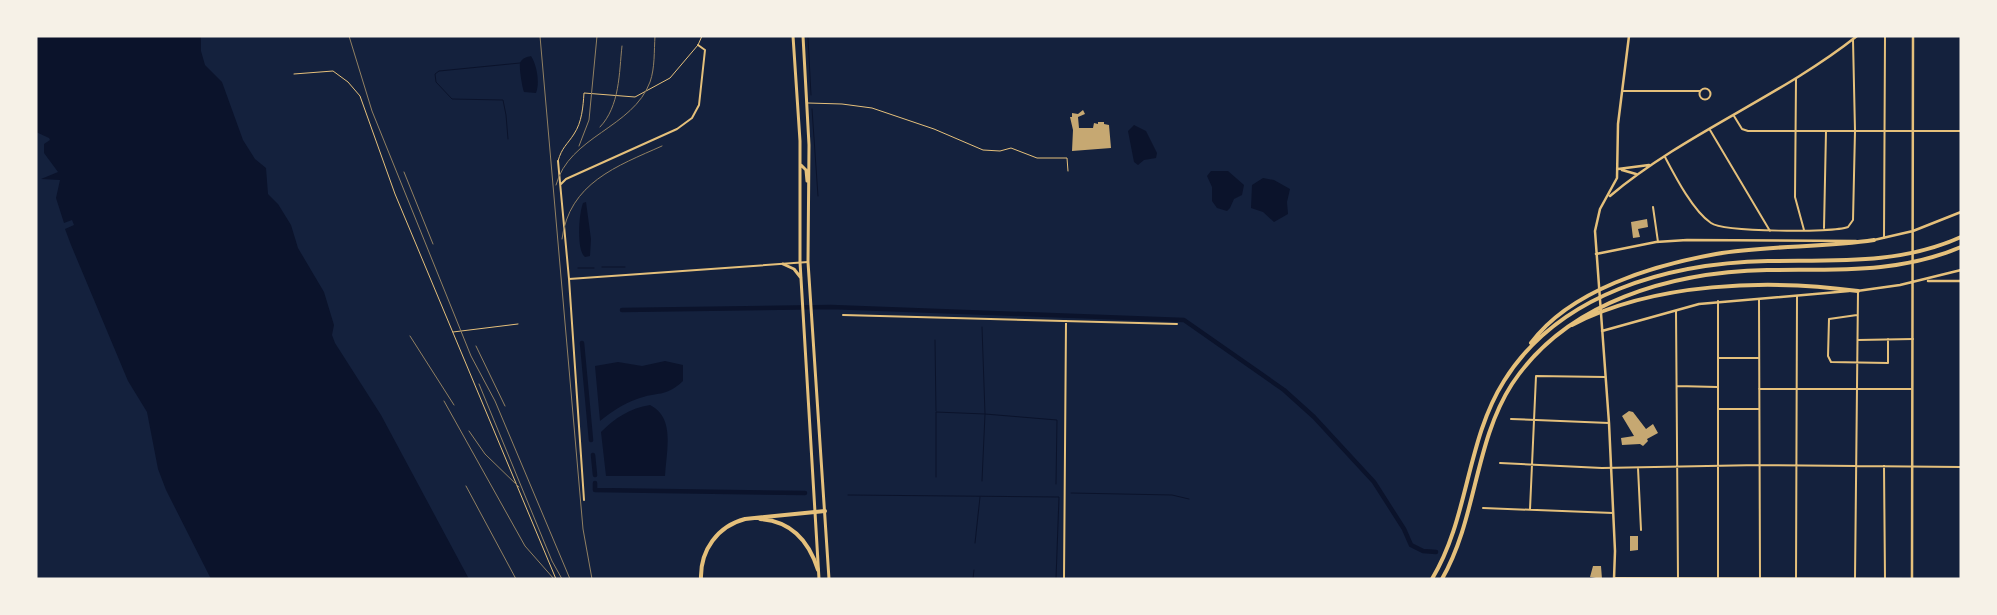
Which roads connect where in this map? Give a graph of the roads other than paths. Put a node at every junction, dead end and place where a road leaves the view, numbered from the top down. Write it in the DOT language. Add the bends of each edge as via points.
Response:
graph roads {
  1 [pos="702,36"];
  2 [pos="793,36"];
  3 [pos="802,36"];
  4 [pos="1629,36"];
  5 [pos="1858,36"];
  6 [pos="1885,36"];
  7 [pos="1913,36"];
  8 [pos="1853,40"];
  9 [pos="698,45"];
  10 [pos="294,74"];
  11 [pos="1796,78"];
  12 [pos="1622,91"];
  13 [pos="1700,91"];
  14 [pos="807,104"];
  15 [pos="1734,116"];
  16 [pos="1710,130"];
  17 [pos="1795,130"];
  18 [pos="1826,130"];
  19 [pos="1855,130"];
  20 [pos="1884,130"];
  21 [pos="1914,130"];
  22 [pos="1961,131"];
  23 [pos="1665,157"];
  24 [pos="558,161"];
  25 [pos="800,165"];
  26 [pos="1651,165"];
  27 [pos="1618,169"];
  28 [pos="1068,171"];
  29 [pos="1637,174"];
  30 [pos="561,184"];
  31 [pos="1608,196"];
  32 [pos="809,199"];
  33 [pos="1653,207"];
  34 [pos="1961,212"];
  35 [pos="1824,228"];
  36 [pos="1804,230"];
  37 [pos="1913,230"];
  38 [pos="1770,231"];
  39 [pos="1961,237"];
  40 [pos="1884,238"];
  41 [pos="1874,240"];
  42 [pos="1658,242"];
  43 [pos="1961,247"];
  44 [pos="1596,254"];
  45 [pos="800,262"];
  46 [pos="808,262"];
  47 [pos="783,264"];
  48 [pos="1961,270"];
  49 [pos="801,278"];
  50 [pos="569,279"];
  51 [pos="1922,281"];
  52 [pos="1961,281"];
  53 [pos="1913,282"];
  54 [pos="1858,291"];
  55 [pos="1797,295"];
  56 [pos="1759,298"];
  57 [pos="1718,301"];
  58 [pos="1676,310"];
  59 [pos="843,315"];
  60 [pos="1858,315"];
  61 [pos="1581,318"];
  62 [pos="1066,321"];
  63 [pos="518,324"];
  64 [pos="1177,324"];
  65 [pos="1602,331"];
  66 [pos="453,332"];
  67 [pos="1913,339"];
  68 [pos="1857,340"];
  69 [pos="1888,340"];
  70 [pos="1521,357"];
  71 [pos="1719,358"];
  72 [pos="1759,358"];
  73 [pos="1857,364"];
  74 [pos="1605,377"];
  75 [pos="1677,386"];
  76 [pos="1718,387"];
  77 [pos="1797,388"];
  78 [pos="1759,389"];
  79 [pos="1857,389"];
  80 [pos="1913,389"];
  81 [pos="1718,409"];
  82 [pos="1759,409"];
  83 [pos="1511,419"];
  84 [pos="1533,420"];
  85 [pos="1609,423"];
  86 [pos="1500,463"];
  87 [pos="1718,465"];
  88 [pos="1760,465"];
  89 [pos="1532,466"];
  90 [pos="1677,466"];
  91 [pos="1796,466"];
  92 [pos="1856,466"];
  93 [pos="1884,466"];
  94 [pos="1610,467"];
  95 [pos="1638,467"];
  96 [pos="1914,467"];
  97 [pos="1961,467"];
  98 [pos="584,500"];
  99 [pos="1484,508"];
  100 [pos="1530,509"];
  101 [pos="825,511"];
  102 [pos="816,512"];
  103 [pos="1613,513"];
  104 [pos="745,519"];
  105 [pos="1641,530"];
  106 [pos="818,570"];
  107 [pos="1614,578"];
  108 [pos="1698,578"];
  109 [pos="1718,578"];
  110 [pos="1796,578"];
  111 [pos="556,579"];
  112 [pos="700,579"];
  113 [pos="819,579"];
  114 [pos="829,579"];
  115 [pos="1064,579"];
  116 [pos="1432,579"];
  117 [pos="1442,579"];
  118 [pos="1639,579"];
  119 [pos="1678,579"];
  120 [pos="1760,579"];
  121 [pos="1855,579"];
  122 [pos="1885,579"];
  123 [pos="1910,579"];
  1 -- 9 [label="lane"];
  2 -- 25 [label="main road"];
  3 -- 14 [label="main road"];
  4 -- 12 [label="main road"];
  5 -- 8 [label="main road"];
  6 -- 20 [label="street"];
  7 -- 21 [label="main road"];
  8 -- 11 [label="main road"];
  8 -- 19 [label="street"];
  9 -- 24 [label="lane" via="670,78 635,97 584,93 581,122 562,147"];
  9 -- 30 [label="street" via="705,50 700,105 692,118 677,129"];
  10 -- 66 [label="lane" via="334,71 360,96 395,194"];
  11 -- 15 [label="main road"];
  11 -- 17 [label="street"];
  12 -- 13 [label="street"];
  12 -- 27 [label="main road"];
  13 -- 13 [label="street" via="1702,99 1708,99 1710,90"];
  14 -- 28 [label="lane" via="872,108 983,150 1011,148 1037,158 1066,158"];
  14 -- 32 [label="main road"];
  15 -- 16 [label="main road"];
  15 -- 17 [label="street" via="1742,129 1748,131"];
  16 -- 23 [label="main road"];
  16 -- 38 [label="street"];
  17 -- 18 [label="street"];
  17 -- 36 [label="street" via="1795,197"];
  18 -- 19 [label="street"];
  18 -- 35 [label="street"];
  19 -- 20 [label="street"];
  19 -- 35 [label="street" via="1853,220 1844,228"];
  20 -- 21 [label="street"];
  20 -- 40 [label="street"];
  21 -- 22 [label="street"];
  21 -- 37 [label="main road"];
  23 -- 26 [label="main road"];
  23 -- 38 [label="street" via="1695,206 1711,224"];
  24 -- 30 [label="street"];
  25 -- 32 [label="main road" via="806,172"];
  25 -- 45 [label="main road"];
  26 -- 27 [label="main road"];
  26 -- 29 [label="main road"];
  27 -- 29 [label="main road"];
  27 -- 31 [label="main road"];
  29 -- 31 [label="main road"];
  30 -- 50 [label="street"];
  31 -- 44 [label="main road" via="1596,220"];
  32 -- 46 [label="main road"];
  33 -- 42 [label="street"];
  34 -- 37 [label="main road"];
  35 -- 36 [label="street"];
  36 -- 38 [label="street"];
  37 -- 40 [label="main road"];
  37 -- 53 [label="main road"];
  39 -- 70 [label="highway" via="1891,258 1730,264 1685,271 1620,288 1580,306 1553,325"];
  40 -- 41 [label="main road"];
  41 -- 42 [label="main road"];
  41 -- 70 [label="highway" via="1717,254 1687,260 1620,282 1580,300 1550,322"];
  42 -- 44 [label="main road"];
  43 -- 61 [label="highway" via="1891,267 1738,272 1680,282 1611,301"];
  44 -- 65 [label="main road"];
  45 -- 46 [label="street"];
  45 -- 47 [label="street"];
  45 -- 49 [label="main road"];
  46 -- 101 [label="main road"];
  47 -- 49 [label="main road" via="794,269"];
  47 -- 50 [label="street"];
  48 -- 51 [label="main road"];
  49 -- 102 [label="main road"];
  50 -- 98 [label="street"];
  51 -- 52 [label="main road"];
  51 -- 53 [label="main road"];
  53 -- 54 [label="main road"];
  53 -- 67 [label="main road"];
  54 -- 55 [label="main road"];
  54 -- 60 [label="street"];
  54 -- 61 [label="highway" via="1823,286 1754,286 1674,293 1621,304"];
  55 -- 56 [label="main road"];
  55 -- 77 [label="street"];
  56 -- 57 [label="main road"];
  56 -- 72 [label="street"];
  57 -- 58 [label="main road"];
  57 -- 71 [label="street"];
  58 -- 65 [label="main road"];
  58 -- 75 [label="street"];
  59 -- 62 [label="street"];
  60 -- 68 [label="street"];
  60 -- 73 [label="street" via="1829,319 1828,356 1831,362"];
  61 -- 117 [label="highway" via="1559,332 1528,362 1511,386 1498,412 1461,539"];
  62 -- 64 [label="street"];
  62 -- 115 [label="street"];
  63 -- 66 [label="lane"];
  65 -- 74 [label="main road"];
  66 -- 111 [label="lane"];
  67 -- 69 [label="street"];
  67 -- 80 [label="main road"];
  68 -- 69 [label="street"];
  68 -- 73 [label="street"];
  69 -- 73 [label="street" via="1888,364"];
  70 -- 116 [label="highway" via="1496,394 1484,421 1452,538"];
  71 -- 72 [label="street"];
  71 -- 76 [label="street"];
  72 -- 78 [label="street"];
  73 -- 79 [label="street"];
  74 -- 84 [label="street" via="1536,376"];
  74 -- 85 [label="main road"];
  75 -- 76 [label="street"];
  75 -- 90 [label="street"];
  76 -- 81 [label="street"];
  77 -- 78 [label="street"];
  77 -- 79 [label="street"];
  77 -- 91 [label="street"];
  78 -- 82 [label="street"];
  79 -- 80 [label="street"];
  79 -- 92 [label="street"];
  80 -- 96 [label="main road"];
  81 -- 82 [label="street"];
  81 -- 87 [label="street"];
  82 -- 88 [label="street"];
  83 -- 84 [label="street"];
  84 -- 85 [label="street"];
  84 -- 89 [label="street"];
  85 -- 94 [label="main road"];
  86 -- 89 [label="street"];
  87 -- 88 [label="street"];
  87 -- 90 [label="street"];
  87 -- 109 [label="street"];
  88 -- 91 [label="street"];
  88 -- 120 [label="street"];
  89 -- 94 [label="street"];
  89 -- 100 [label="street"];
  90 -- 95 [label="street"];
  90 -- 119 [label="street"];
  91 -- 92 [label="street"];
  91 -- 110 [label="street"];
  92 -- 93 [label="street"];
  92 -- 121 [label="street"];
  93 -- 96 [label="street"];
  93 -- 122 [label="street"];
  94 -- 95 [label="street"];
  94 -- 103 [label="main road"];
  95 -- 105 [label="street"];
  96 -- 97 [label="street"];
  96 -- 123 [label="main road"];
  99 -- 100 [label="street"];
  100 -- 103 [label="street"];
  101 -- 102 [label="highway"];
  101 -- 114 [label="main road"];
  102 -- 104 [label="highway"];
  102 -- 106 [label="main road"];
  103 -- 107 [label="main road"];
  104 -- 106 [label="highway" via="772,520 794,530 810,548"];
  104 -- 112 [label="highway" via="734,522 716,535 705,553"];
  106 -- 113 [label="main road"];
  107 -- 118 [label="street"];
  108 -- 109 [label="street"];
  108 -- 119 [label="street"];
  109 -- 120 [label="street"];
  110 -- 120 [label="street"];
  110 -- 121 [label="street"];
  118 -- 119 [label="street"];
  121 -- 122 [label="street"];
  122 -- 123 [label="street"];
}
